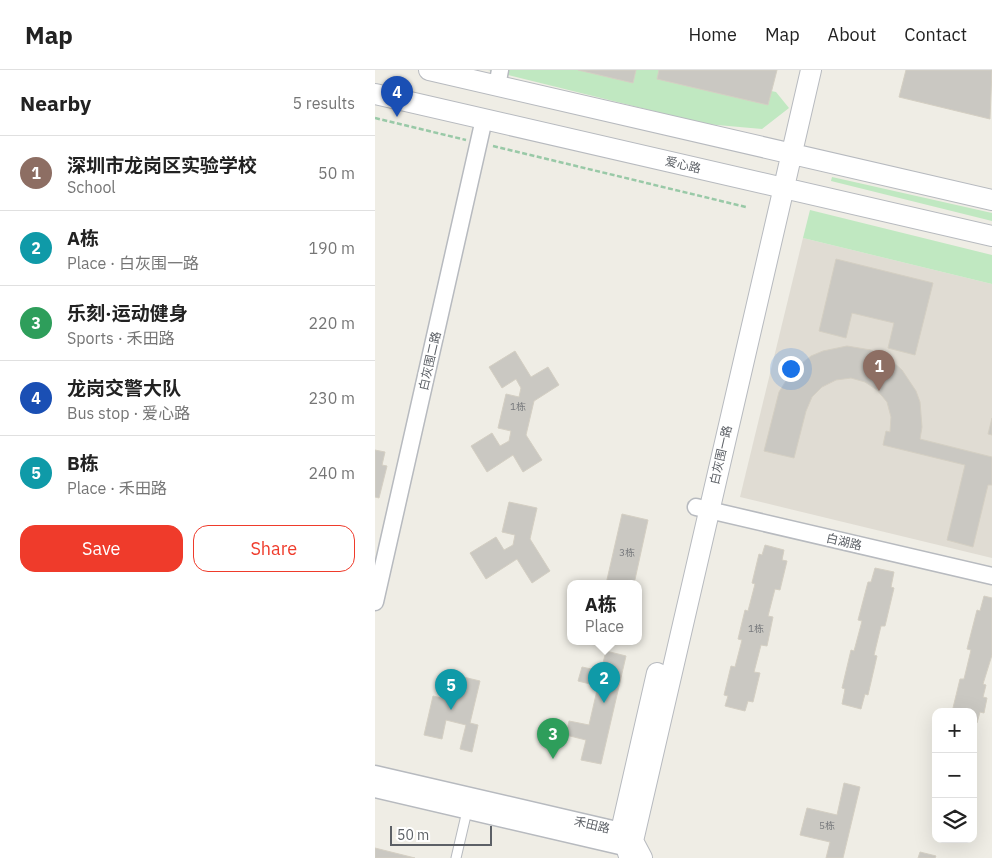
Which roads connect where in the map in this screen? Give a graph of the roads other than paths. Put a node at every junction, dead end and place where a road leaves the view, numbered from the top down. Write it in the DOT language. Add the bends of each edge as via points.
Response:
graph roads {
  1 [pos="429,70"];
  2 [pos="797,70"];
  3 [pos="811,70"];
  4 [pos="499,78"];
  5 [pos="375,94"];
  6 [pos="484,119"];
  7 [pos="785,152"];
  8 [pos="777,187"];
  9 [pos="992,200"];
  10 [pos="992,236"];
  11 [pos="702,509"];
  12 [pos="992,576"];
  13 [pos="375,602"];
  14 [pos="375,774"];
  15 [pos="375,790"];
  16 [pos="467,811"];
  17 [pos="630,847"];
  18 [pos="456,858"];
  1 -- 4 [label="street"];
  2 -- 7 [label="street, 白灰围一路"];
  3 -- 7 [label="street, 白灰围一路"];
  4 -- 7 [label="street"];
  5 -- 6 [label="street, 爱心路"];
  6 -- 8 [label="street, 爱心路"];
  6 -- 13 [label="street, 白灰围二路"];
  7 -- 8 [label="street, 白灰围一路"];
  7 -- 9 [label="street"];
  8 -- 10 [label="street, 爱心路"];
  8 -- 11 [label="street, 白灰围一路"];
  11 -- 12 [label="street, 白湖路"];
  11 -- 17 [label="street, 白灰围一路"];
  14 -- 17 [label="street, 禾田路"];
  15 -- 16 [label="street, 禾田路"];
  16 -- 17 [label="street, 禾田路"];
  16 -- 18 [label="lane"];
}
